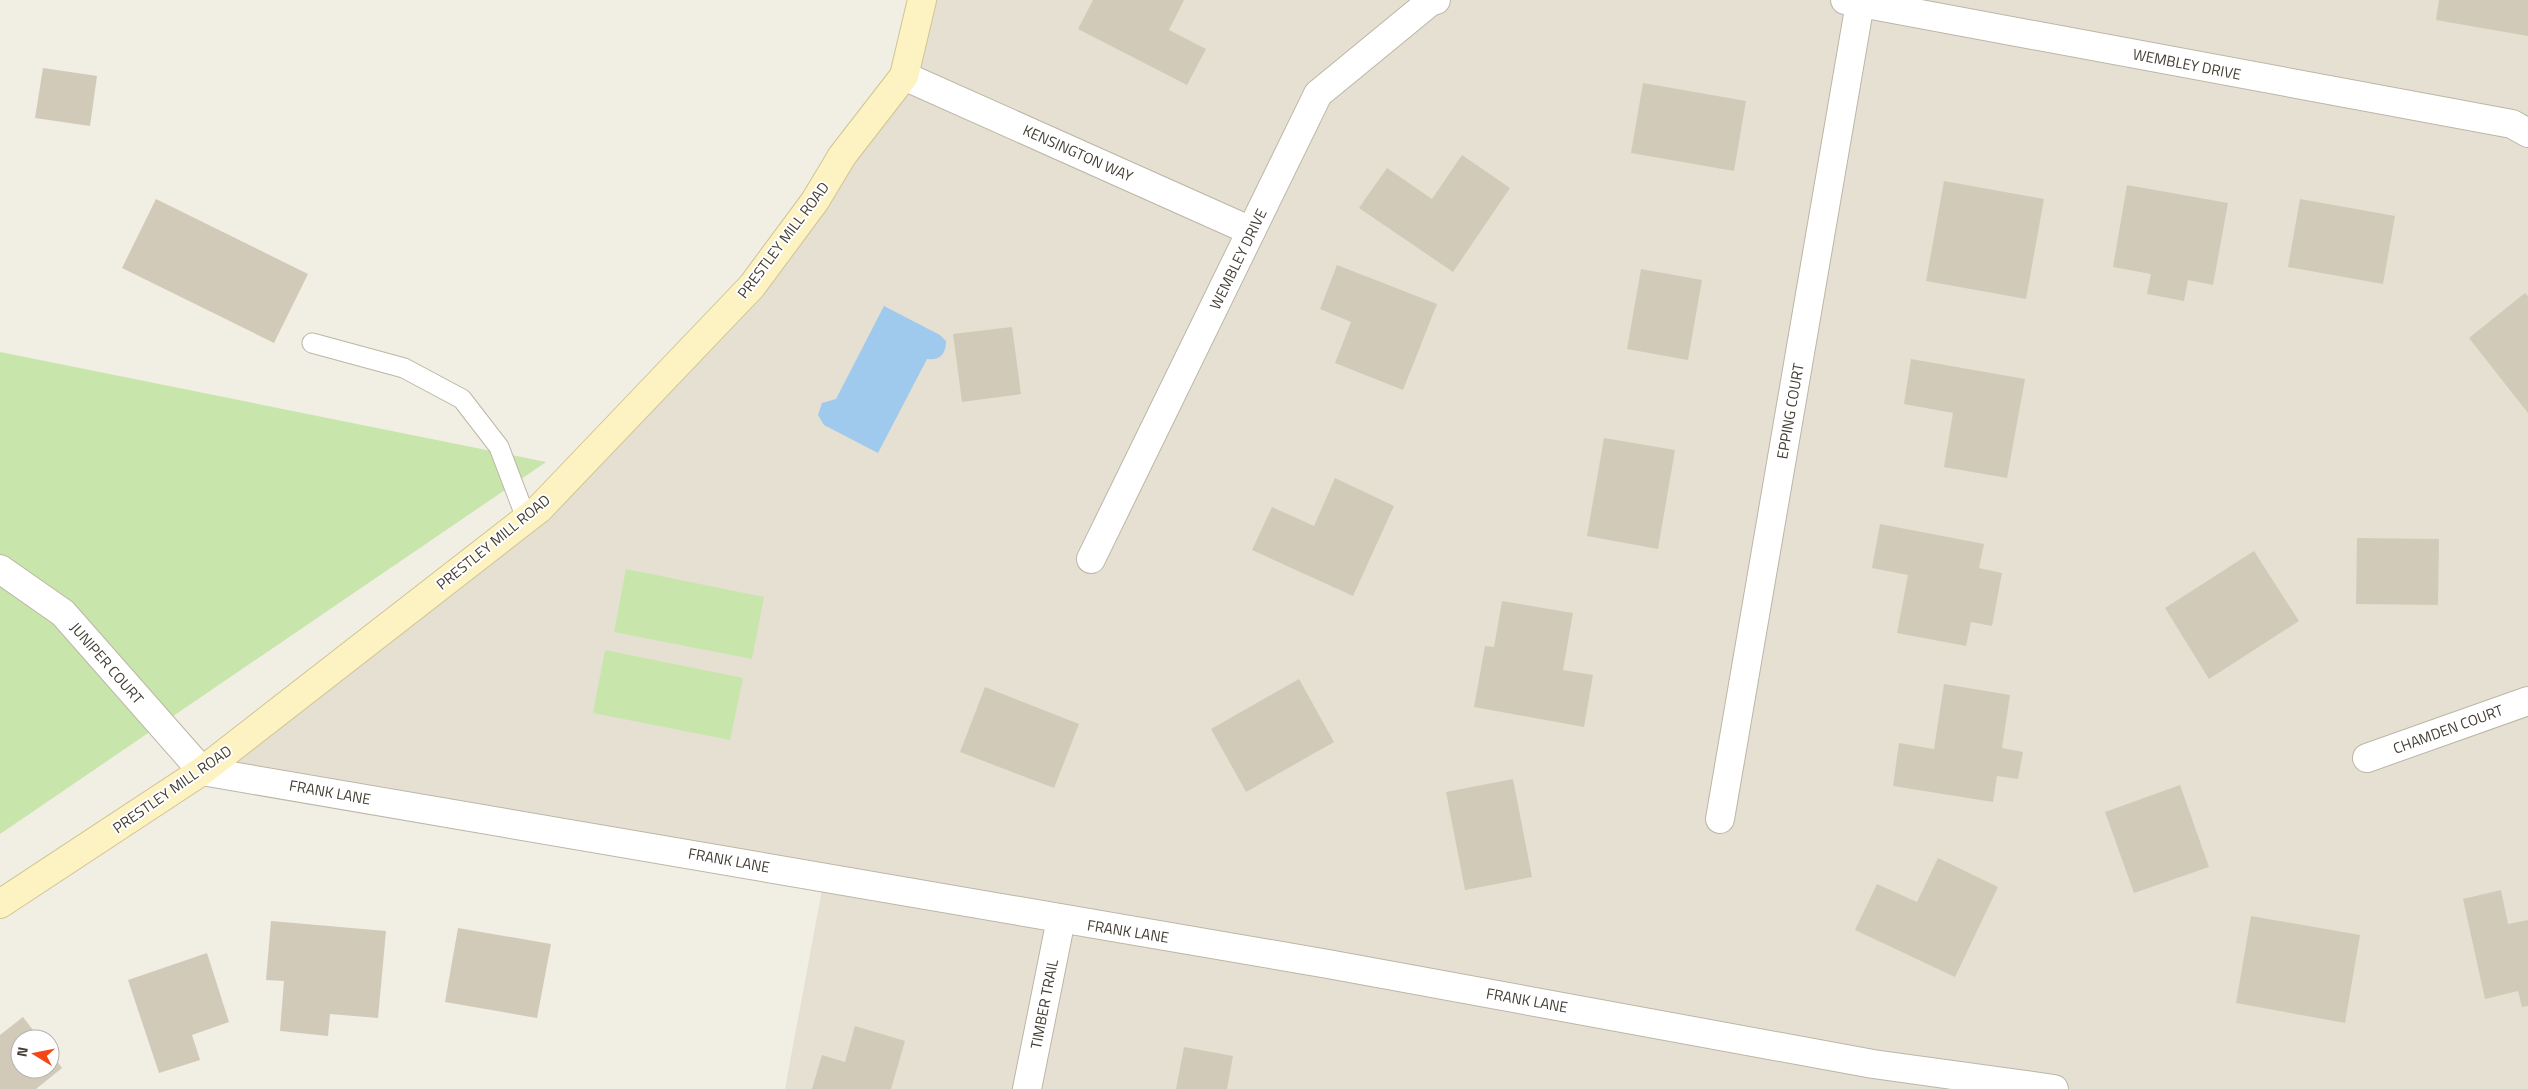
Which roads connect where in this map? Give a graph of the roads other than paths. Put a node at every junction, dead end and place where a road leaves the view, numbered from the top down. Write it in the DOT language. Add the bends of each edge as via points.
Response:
graph roads {
  1 [pos="922,0"];
  2 [pos="1436,0"];
  3 [pos="1852,1"];
  4 [pos="904,76"];
  5 [pos="2528,132"];
  6 [pos="1252,231"];
  7 [pos="312,342"];
  8 [pos="526,518"];
  9 [pos="1091,559"];
  10 [pos="0,569"];
  11 [pos="2528,701"];
  12 [pos="2367,758"];
  13 [pos="202,771"];
  14 [pos="1720,819"];
  15 [pos="0,904"];
  16 [pos="1061,920"];
  17 [pos="1027,1089"];
  18 [pos="2054,1089"];
  1 -- 4 [label="street, PRESTLEY MILL ROAD"];
  2 -- 6 [label="street, WEMBLEY DRIVE" via="1318,94"];
  3 -- 5 [label="street, WEMBLEY DRIVE" via="2512,124"];
  3 -- 14 [label="street, EPPING COURT"];
  4 -- 6 [label="street, KENSINGTON WAY"];
  4 -- 8 [label="street, PRESTLEY MILL ROAD" via="842,156 815,201 752,286"];
  6 -- 9 [label="street, WEMBLEY DRIVE"];
  7 -- 8 [label="lane" via="404,368 462,399 499,447"];
  8 -- 13 [label="street, PRESTLEY MILL ROAD"];
  10 -- 13 [label="street, JUNIPER COURT" via="63,613"];
  11 -- 12 [label="street, CHAMDEN COURT"];
  13 -- 15 [label="street, PRESTLEY MILL ROAD"];
  13 -- 16 [label="street, FRANK LANE" via="805,873"];
  16 -- 17 [label="street, TIMBER TRAIL"];
  16 -- 18 [label="street, FRANK LANE" via="1328,964 1873,1064"];
}
